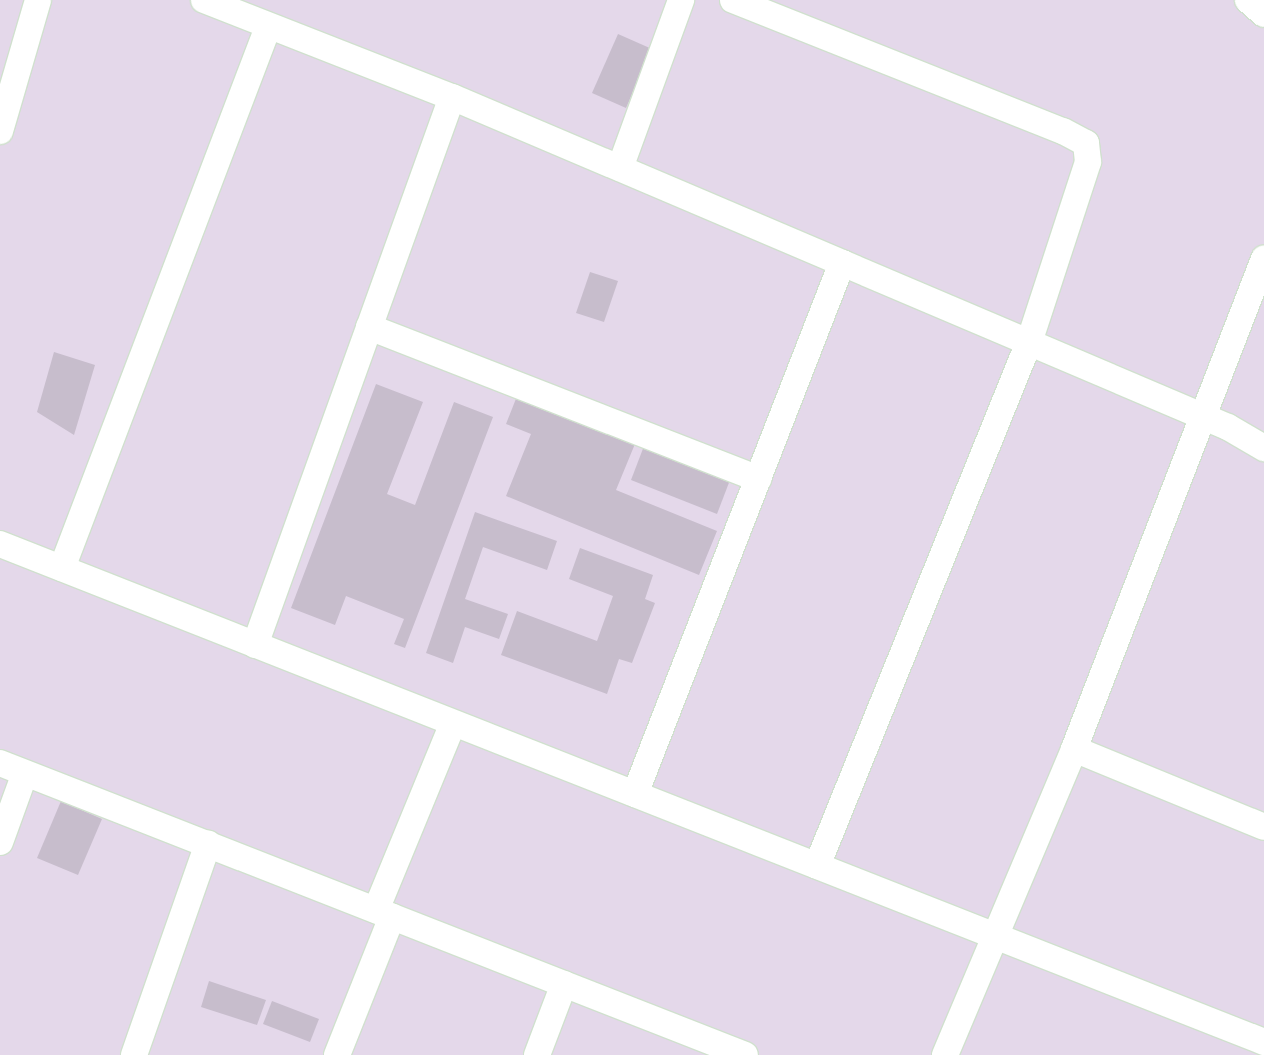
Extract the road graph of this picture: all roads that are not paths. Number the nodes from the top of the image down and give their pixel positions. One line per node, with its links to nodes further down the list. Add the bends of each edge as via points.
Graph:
1 (38, 0): 9 (street)
2 (204, 0): 7 (street)
3 (681, 0): 10 (street)
4 (733, 0): 14 (street, via 1086,143 1088,162)
5 (1248, 0): 6 (street)
6 (1264, 14)
7 (268, 27): 8 (street); 19 (street)
8 (452, 97): 10 (street); 13 (street)
9 (0, 131)
10 (620, 168): 12 (street)
11 (1264, 259): 15 (street)
12 (842, 263): 14 (street); 17 (street)
13 (369, 327): 17 (street); 20 (street)
14 (1029, 342): 15 (street); 29 (street)
15 (1204, 417): 16 (street); 22 (street)
16 (1264, 448)
17 (758, 479): 25 (street)
18 (0, 544): 19 (street)
19 (62, 568): 20 (street)
20 (255, 645): 21 (street)
21 (453, 723): 25 (street); 30 (street)
22 (1074, 749): 26 (street); 31 (street)
23 (0, 763): 24 (street)
24 (25, 773): 27 (street); 28 (street)
25 (635, 794): 29 (street)
26 (1262, 822)
27 (0, 842)
28 (208, 844): 30 (street); 35 (street)
29 (816, 866): 31 (street)
30 (384, 914): 32 (street); 36 (street)
31 (994, 935): 33 (street); 38 (street)
32 (564, 984): 34 (street); 37 (street)
33 (1264, 1042)
34 (740, 1054)
35 (134, 1055)
36 (337, 1055)
37 (537, 1055)
38 (945, 1055)

